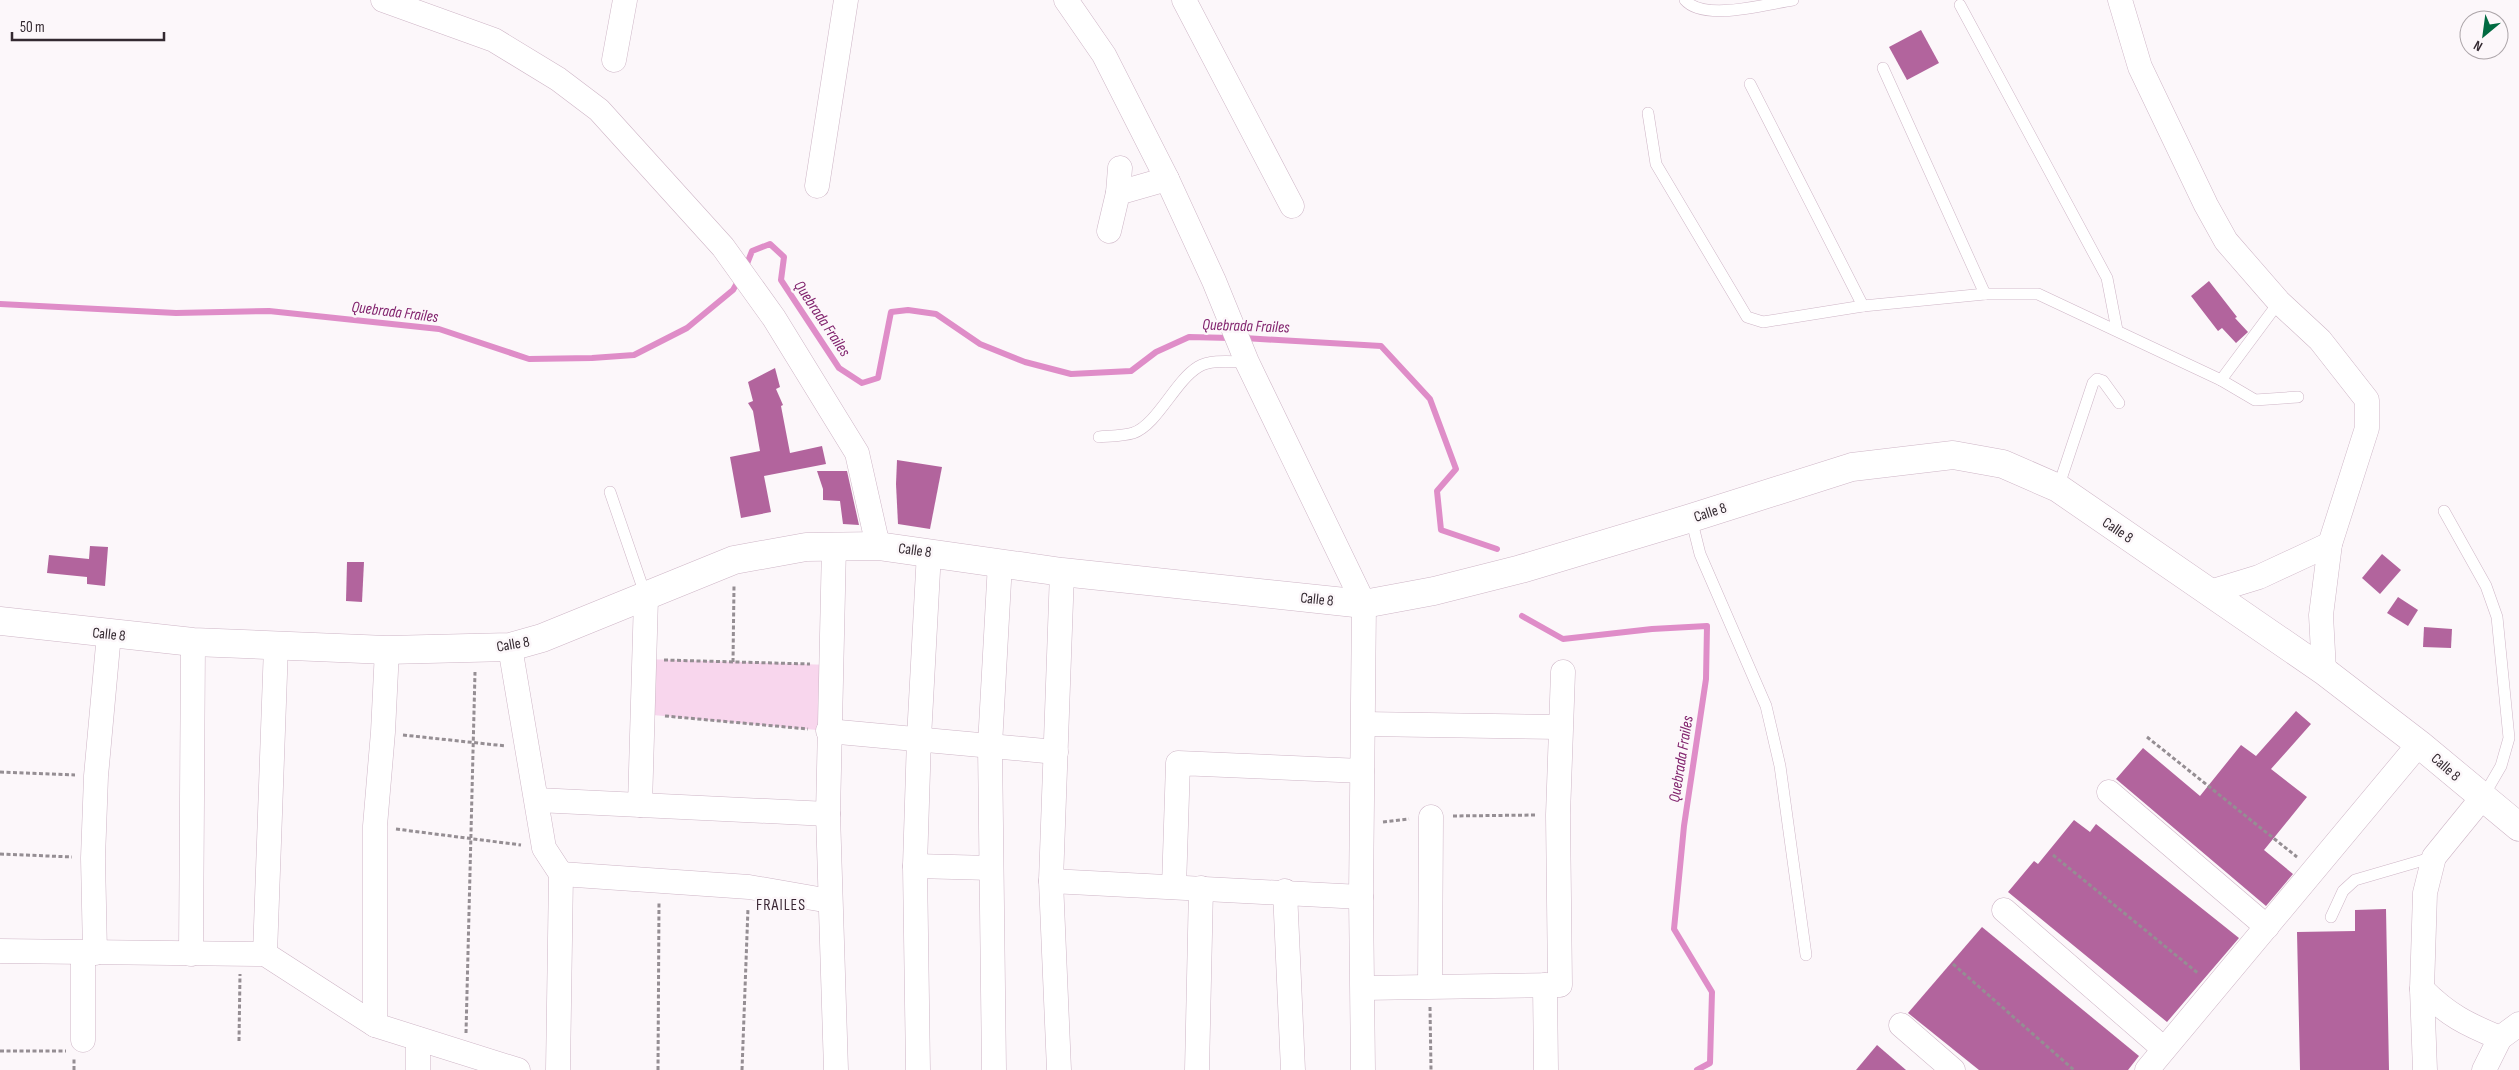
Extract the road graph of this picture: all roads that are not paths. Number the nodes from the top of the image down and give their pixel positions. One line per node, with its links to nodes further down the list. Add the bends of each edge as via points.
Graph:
1 (383, 0): 35 (street, via 494,40 558,79 599,110 723,247 774,318 857,453)
2 (625, 0): 10 (street)
3 (846, 0): 16 (street)
4 (1066, 0): 15 (street, via 1104,55)
5 (1184, 0): 18 (street)
6 (1685, 0): 7 (lane, via 1691,7 1710,12)
7 (1793, 0)
8 (2120, 0): 21 (street, via 2140,67 2206,205 2226,241)
9 (1960, 5): 23 (lane, via 2107,278)
10 (614, 60)
11 (1883, 68): 20 (lane)
12 (1750, 84): 22 (lane)
13 (1648, 113): 22 (lane, via 1656,164 1746,317 1763,322)
14 (1120, 168): 17 (street)
15 (1167, 179): 17 (street); 24 (street)
16 (817, 186)
17 (1118, 193): 19 (street)
18 (1292, 206)
19 (1110, 230)
20 (1985, 294): 22 (lane); 23 (lane, via 2038,294)
21 (2279, 302): 25 (lane); 33 (street, via 2320,340 2367,400 2367,428)
22 (1864, 306)
23 (2117, 330): 25 (lane)
24 (1245, 355): 28 (lane, via 1198,367 1176,387 1154,418 1135,432); 41 (street)
25 (2221, 380): 26 (lane, via 2255,400)
26 (2298, 397)
27 (2119, 403): 29 (lane, via 2103,380 2097,379 2093,383)
28 (1099, 437)
29 (2058, 488): 32 (street, Calle 8, via 2003,464 1953,455 1852,467); 39 (street, Calle 8)
30 (610, 492): 40 (lane)
31 (2444, 511): 59 (lane, via 2486,586 2497,617 2508,738 2501,766)
32 (1691, 518): 41 (street, Calle 8, via 1522,569); 82 (lane, via 1700,554 1766,706 1780,766)
33 (2330, 544): 39 (street, via 2259,577); 48 (street, via 2321,614)
34 (834, 546): 35 (street, Calle 8); 40 (street, Calle 8, via 806,547 734,560); 52 (street)
35 (878, 546): 36 (street, Calle 8)
36 (929, 552): 37 (street, Calle 8); 53 (street)
37 (1000, 563): 38 (street, Calle 8); 55 (street)
38 (1062, 572): 41 (street, Calle 8); 56 (street)
39 (2210, 592): 48 (street, Calle 8)
40 (646, 598): 46 (street, Calle 8); 61 (street)
41 (1364, 604): 50 (street)
42 (0, 621): 43 (street, Calle 8)
43 (109, 634): 44 (street, Calle 8); 79 (street, via 96,776)
44 (193, 642): 45 (street, Calle 8); 80 (street)
45 (276, 646): 47 (street, Calle 8); 81 (street)
46 (510, 647): 47 (street, Calle 8); 60 (street)
47 (387, 650): 88 (street, via 375,826)
48 (2324, 671): 54 (street, Calle 8)
49 (1563, 672): 51 (street)
50 (1364, 724): 51 (street); 57 (street)
51 (1560, 727): 84 (street, via 1560,985)
52 (828, 730): 53 (street); 62 (street)
53 (919, 738): 55 (street); 66 (street)
54 (2420, 744): 59 (street, Calle 8); 77 (street)
55 (990, 745): 56 (street); 67 (street)
56 (1056, 752): 69 (street)
57 (1362, 771): 70 (street, via 1178,763); 73 (street)
58 (2109, 792): 77 (street)
59 (2482, 798): 64 (street, Calle 8); 65 (street)
60 (537, 800): 61 (street); 68 (street, via 544,848)
61 (640, 805): 62 (street)
62 (828, 814): 74 (street)
63 (1431, 817): 83 (street)
64 (2519, 828)
65 (2434, 857): 76 (lane, via 2355,880 2343,891); 86 (street, via 2425,893)
66 (915, 866): 67 (street); 98 (street)
67 (991, 868): 99 (street)
68 (561, 874): 74 (street, via 749,887); 96 (street)
69 (1051, 881): 70 (street); 100 (street)
70 (1174, 887): 71 (street)
71 (1201, 888): 72 (street); 101 (street)
72 (1285, 892): 73 (street); 102 (street)
73 (1360, 897): 85 (street)
74 (830, 901): 97 (street)
75 (2004, 910): 93 (street)
76 (2331, 917)
77 (2267, 927): 93 (street)
78 (0, 951): 79 (street)
79 (89, 953): 80 (street); 92 (street)
80 (191, 954): 81 (street)
81 (265, 954): 88 (street)
82 (1806, 955)
83 (1430, 986): 84 (street); 85 (street)
84 (1545, 986): 104 (street)
85 (1363, 988): 103 (street)
86 (2422, 989): 90 (street, via 2443,1010); 107 (street)
87 (2519, 1024): 90 (street)
88 (375, 1025): 91 (street)
89 (1901, 1025): 105 (street)
90 (2500, 1038): 108 (street)
91 (418, 1039): 94 (street); 95 (street)
92 (79, 1046)
93 (2164, 1049): 106 (street)
94 (418, 1070)
95 (518, 1070)
96 (558, 1070)
97 (836, 1070)
98 (918, 1070)
99 (994, 1070)
100 (1059, 1070)
101 (1197, 1070)
102 (1293, 1070)
103 (1363, 1070)
104 (1546, 1070)
105 (1953, 1070)
106 (2147, 1070)
107 (2425, 1070)
108 (2484, 1070)

